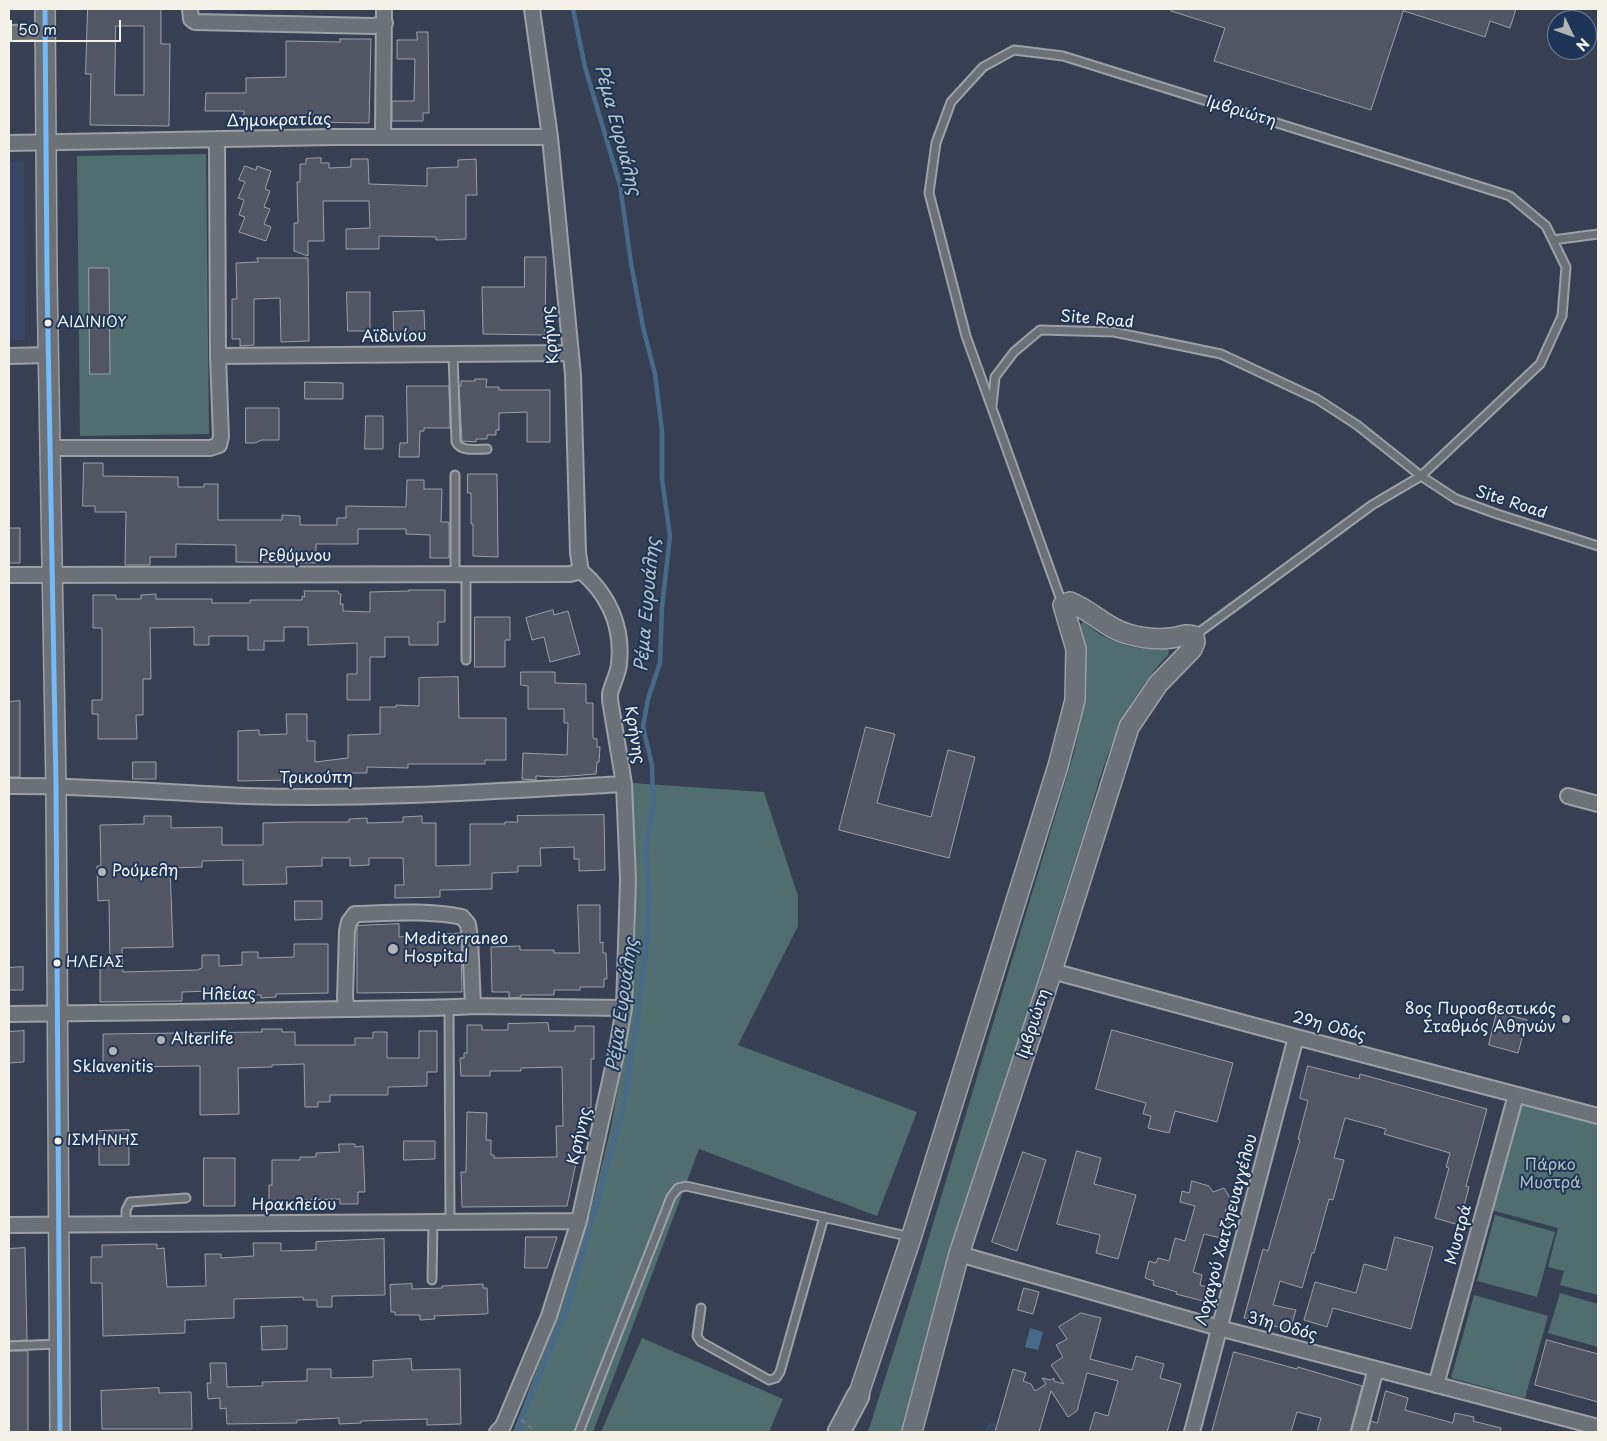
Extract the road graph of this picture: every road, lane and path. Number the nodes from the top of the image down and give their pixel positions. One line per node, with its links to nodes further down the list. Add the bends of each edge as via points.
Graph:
1 (45, 9): 7 (street)
2 (190, 9): 5 (street, via 191,19 195,22 374,26)
3 (384, 9): 5 (street)
4 (532, 9): 9 (street, Κρήνης)
5 (384, 23): 8 (street)
6 (9, 32): 7 (street)
7 (45, 32): 11 (street)
8 (383, 137): 9 (street, Δημοκρατίας); 10 (street, Δημοκρατίας)
9 (550, 137): 15 (street, Κρήνης)
10 (217, 139): 11 (street, Δημοκρατίας); 19 (street)
11 (47, 142): 12 (street, Δημοκρατίας); 17 (street)
12 (9, 143)
13 (1598, 234): 14 (lane)
14 (1552, 240): 20 (lane, Ιμβριώτη, via 1546,226 1510,196 1063,56 1014,50 982,67 951,102 936,143 929,193 966,336); 24 (lane, Ιμβριώτη, via 1566,267 1562,316 1540,364)
15 (570, 353): 16 (street, Αϊδινίου); 26 (street, Κρήνης)
16 (453, 354): 19 (street, Αϊδινίου); 22 (lane, via 456,442 463,449)
17 (49, 355): 18 (street); 21 (street)
18 (9, 356)
19 (218, 356): 21 (street, via 219,445 210,448)
20 (992, 410): 24 (lane, Site Road, via 995,377 1014,352 1040,330 1114,332 1221,354 1317,399 1357,425); 30 (lane, Site Road)
21 (51, 448): 27 (street)
22 (487, 449)
23 (455, 475): 28 (lane)
24 (1421, 476): 25 (lane, Site Road, via 1456,499); 31 (lane, via 1372,504)
25 (1598, 546)
26 (581, 571): 28 (street, Ρεθύμνου, via 570,574); 33 (street, Κρήνης, via 605,596 616,624 619,665 610,694)
27 (52, 574): 28 (street, Ρεθύμνου); 29 (street, Ρεθύμνου); 35 (street)
28 (461, 574): 32 (lane)
29 (9, 575)
30 (1063, 605): 31 (street, via 1070,602 1078,605 1126,634 1149,638); 56 (street, via 1076,649 1075,700 1058,766)
31 (1194, 636): 38 (street, Ιμβριώτη, via 1192,649 1158,684 1129,727)
32 (466, 660)
33 (624, 784): 35 (street, Τρικούπη, via 388,797 247,796); 41 (street, Κρήνης, via 628,880)
34 (9, 786): 35 (street, Τρικούπη)
35 (56, 786): 44 (street)
36 (1568, 796): 37 (street)
37 (1598, 804)
38 (1052, 971): 45 (street, 29η Οδός); 57 (street, Ιμβριώτη)
39 (473, 1006): 40 (street, Ηλείας); 41 (street, Ηλείας); 42 (street, via 470,938 468,924 462,917 421,913 355,914 347,931)
40 (449, 1008): 42 (street, Ηλείας); 52 (lane)
41 (624, 1008): 50 (street, Κρήνης)
42 (347, 1009): 44 (street, Ηλείας)
43 (9, 1014): 44 (street, Ηλείας)
44 (57, 1014): 55 (street)
45 (1296, 1037): 46 (street, 29η Οδός); 60 (street, Λοχαγού Χατζηευαγγέλου)
46 (1516, 1095): 47 (street, 29η Οδός); 64 (street, Μυστρά)
47 (1598, 1116)
48 (186, 1198): 53 (lane, via 130,1202 126,1210)
49 (824, 1217): 56 (lane); 59 (lane, via 776,1378 769,1380 701,1342 697,1336); 71 (lane, via 686,1186 678,1188 671,1197)
50 (579, 1221): 52 (street, Ηρακλείου); 66 (street, Κρήνης, via 549,1316)
51 (433, 1223): 52 (street, Ηρακλείου); 53 (street, Ηρακλείου); 58 (lane)
52 (450, 1223)
53 (126, 1224): 55 (street, Ηρακλείου)
54 (9, 1225): 55 (street, Ηρακλείου)
55 (58, 1225): 61 (street)
56 (911, 1238): 65 (street)
57 (958, 1254): 60 (street, 31η Οδός); 74 (street, Ιμβριώτη)
58 (432, 1280)
59 (701, 1308)
60 (1219, 1328): 63 (street, 31η Οδός); 75 (street, Λοχαγού Χατζηευαγγέλου)
61 (59, 1344): 62 (lane); 68 (street)
62 (9, 1346)
63 (1376, 1369): 64 (street, 31η Οδός); 76 (street)
64 (1436, 1385): 67 (street, 31η Οδός)
65 (858, 1396): 72 (main road); 73 (main road)
66 (507, 1416): 69 (street, Κρήνης); 70 (path, via 520,1419)
67 (1598, 1427)
68 (60, 1432)
69 (496, 1432)
70 (535, 1432)
71 (579, 1432)
72 (839, 1432)
73 (847, 1432)
74 (912, 1432)
75 (1192, 1432)
76 (1359, 1432)

